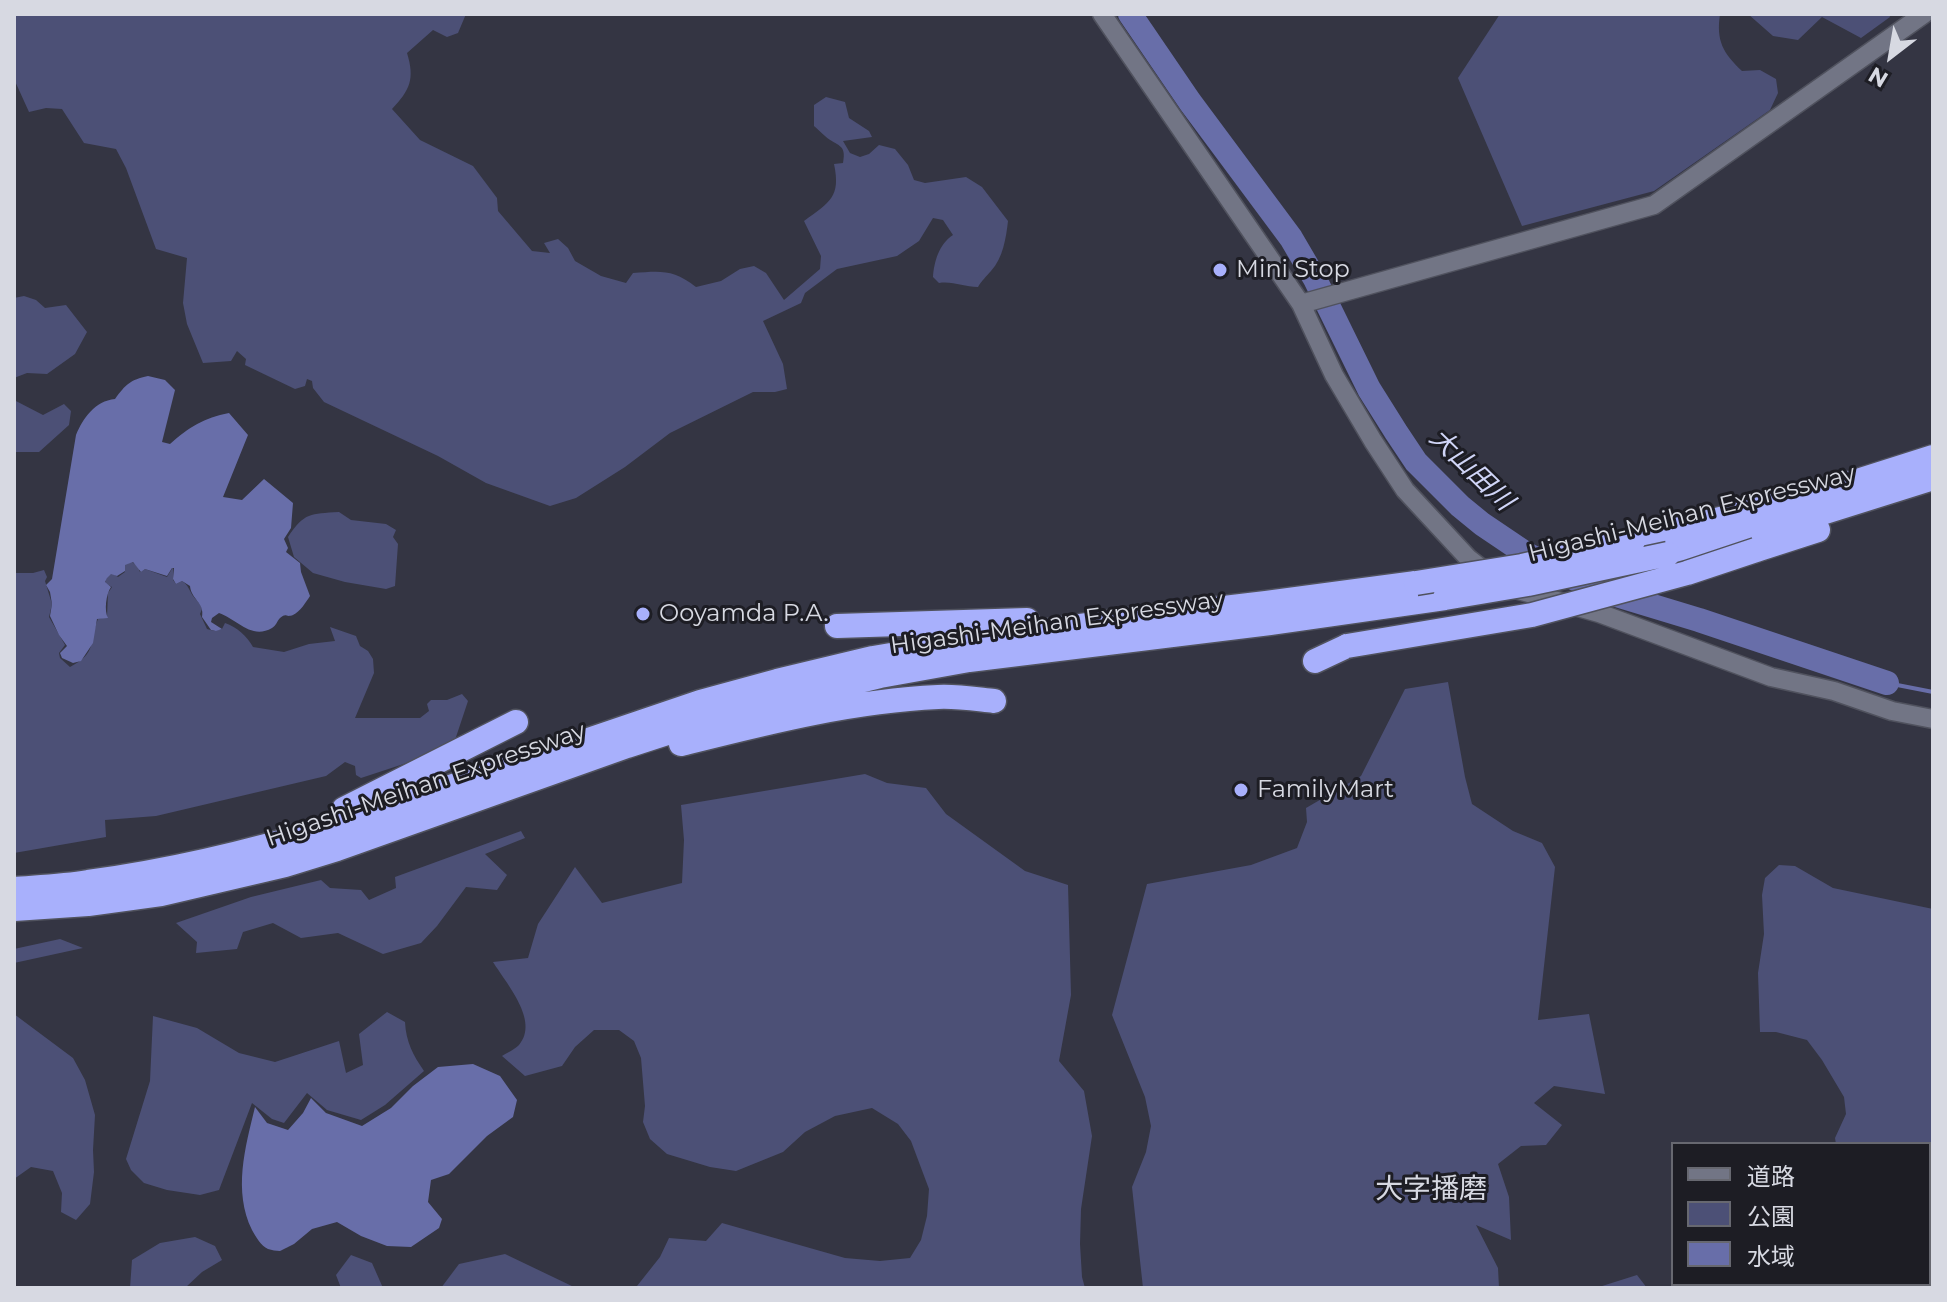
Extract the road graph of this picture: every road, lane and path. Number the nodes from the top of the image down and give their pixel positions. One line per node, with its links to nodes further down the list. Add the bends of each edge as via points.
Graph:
1 (1102, 14): 3 (street)
2 (1924, 14): 3 (street, via 1654,205)
3 (1304, 303): 11 (street, via 1334,375 1405,490 1468,558 1502,585 1599,613 1771,677)
4 (1933, 457): 7 (highway, Higashi-Meihan Expressway, bridge, via 1804,498 1522,566)
5 (1933, 478): 6 (highway, Higashi-Meihan Expressway)
6 (1906, 487): 9 (highway, bridge, via 1825,528 1687,573 1532,615 1347,646); 13 (highway, Higashi-Meihan Expressway, bridge, via 1668,554 1528,584 880,676 707,720)
7 (1123, 620): 8 (highway, via 1090,615); 14 (highway, Higashi-Meihan Expressway, via 889,655 777,681 700,702 329,828)
8 (837, 626)
9 (1315, 661)
10 (994, 701): 13 (highway, via 941,697 873,702)
11 (1933, 719)
12 (516, 722): 14 (highway, via 333,815 237,850)
13 (534, 779): 16 (highway, Higashi-Meihan Expressway, via 337,849 238,877 161,894)
14 (156, 871): 15 (highway, Higashi-Meihan Expressway)
15 (14, 889)
16 (14, 909)

